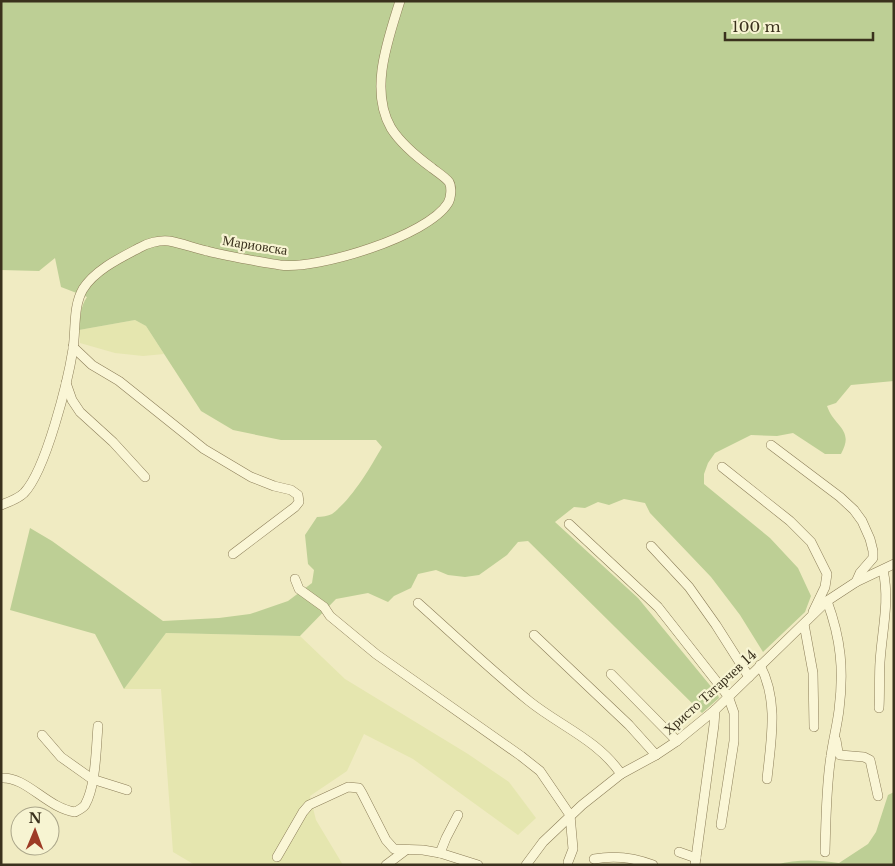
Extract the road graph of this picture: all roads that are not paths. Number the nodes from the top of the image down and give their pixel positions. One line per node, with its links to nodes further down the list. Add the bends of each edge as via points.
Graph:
1 (400, 1): 2 (street, Мариовска, via 385,52 382,105 386,119 399,139 448,182 451,194 442,210 388,243 306,265 281,265 168,241 145,245 123,256 91,279 83,289 78,300)
2 (73, 347): 3 (street, Мариовска); 10 (street, via 212,454 251,477 298,495 299,502 295,506)
3 (66, 383): 6 (street, via 80,412); 7 (street, Мариовска, via 43,458 25,492)
4 (772, 445): 14 (street, via 840,497 862,521 870,539 873,558)
5 (722, 467): 17 (street, via 790,521 811,542 827,574 826,587)
6 (145, 477)
7 (1, 505)
8 (569, 524): 23 (street, via 658,607)
9 (651, 546): 22 (street, via 689,587)
10 (233, 554)
11 (894, 564): 12 (street, Христо Татарчев 14)
12 (883, 570): 14 (street, Христо Татарчев 14); 24 (street, via 887,606 880,662)
13 (295, 579): 38 (street, via 299,589 376,654 533,764)
14 (856, 582): 15 (street, Христо Татарчев 14)
15 (827, 601): 17 (street, Христо Татарчев 14); 28 (street, via 836,626 842,666)
16 (418, 603): 32 (street, via 529,701 601,750)
17 (812, 615): 18 (street, Христо Татарчев 14)
18 (804, 624): 20 (street, Христо Татарчев 14); 27 (street, via 813,673)
19 (534, 635): 31 (street)
20 (760, 665): 22 (street, Христо Татарчев 14); 34 (street, via 773,706)
21 (611, 674): 30 (street)
22 (749, 677): 23 (street, Христо Татарчев 14)
23 (728, 696): 25 (street, Христо Татарчев 14); 40 (street, via 734,712 734,741)
24 (879, 708)
25 (715, 710): 30 (street, Христо Татарчев 14); 47 (street)
26 (98, 726): 35 (street)
27 (814, 727)
28 (836, 727): 37 (street, via 836,748 840,755 870,760); 43 (street, via 829,769)
29 (42, 735): 35 (street, via 62,756)
30 (678, 741): 31 (street, Христо Татарчев 14)
31 (656, 755): 32 (street, Христо Татарчев 14)
32 (620, 774): 38 (street, Христо Татарчев 14)
33 (1, 778): 35 (street, via 20,782 40,797 76,812 84,807)
34 (767, 778)
35 (92, 779): 36 (street)
36 (126, 790)
37 (878, 796)
38 (570, 815): 48 (street, via 573,849); 51 (street, Христо Татарчев 14)
39 (458, 816): 44 (street)
40 (721, 825)
41 (409, 849): 44 (street); 45 (street, via 394,849 388,844 359,788 352,786 309,805); 49 (street)
42 (679, 852): 47 (street)
43 (824, 852)
44 (440, 853): 50 (street)
45 (277, 857)
46 (594, 859): 52 (street, via 627,857)
47 (695, 861)
48 (568, 862)
49 (386, 865)
50 (478, 865)
51 (526, 865)
52 (653, 865)

